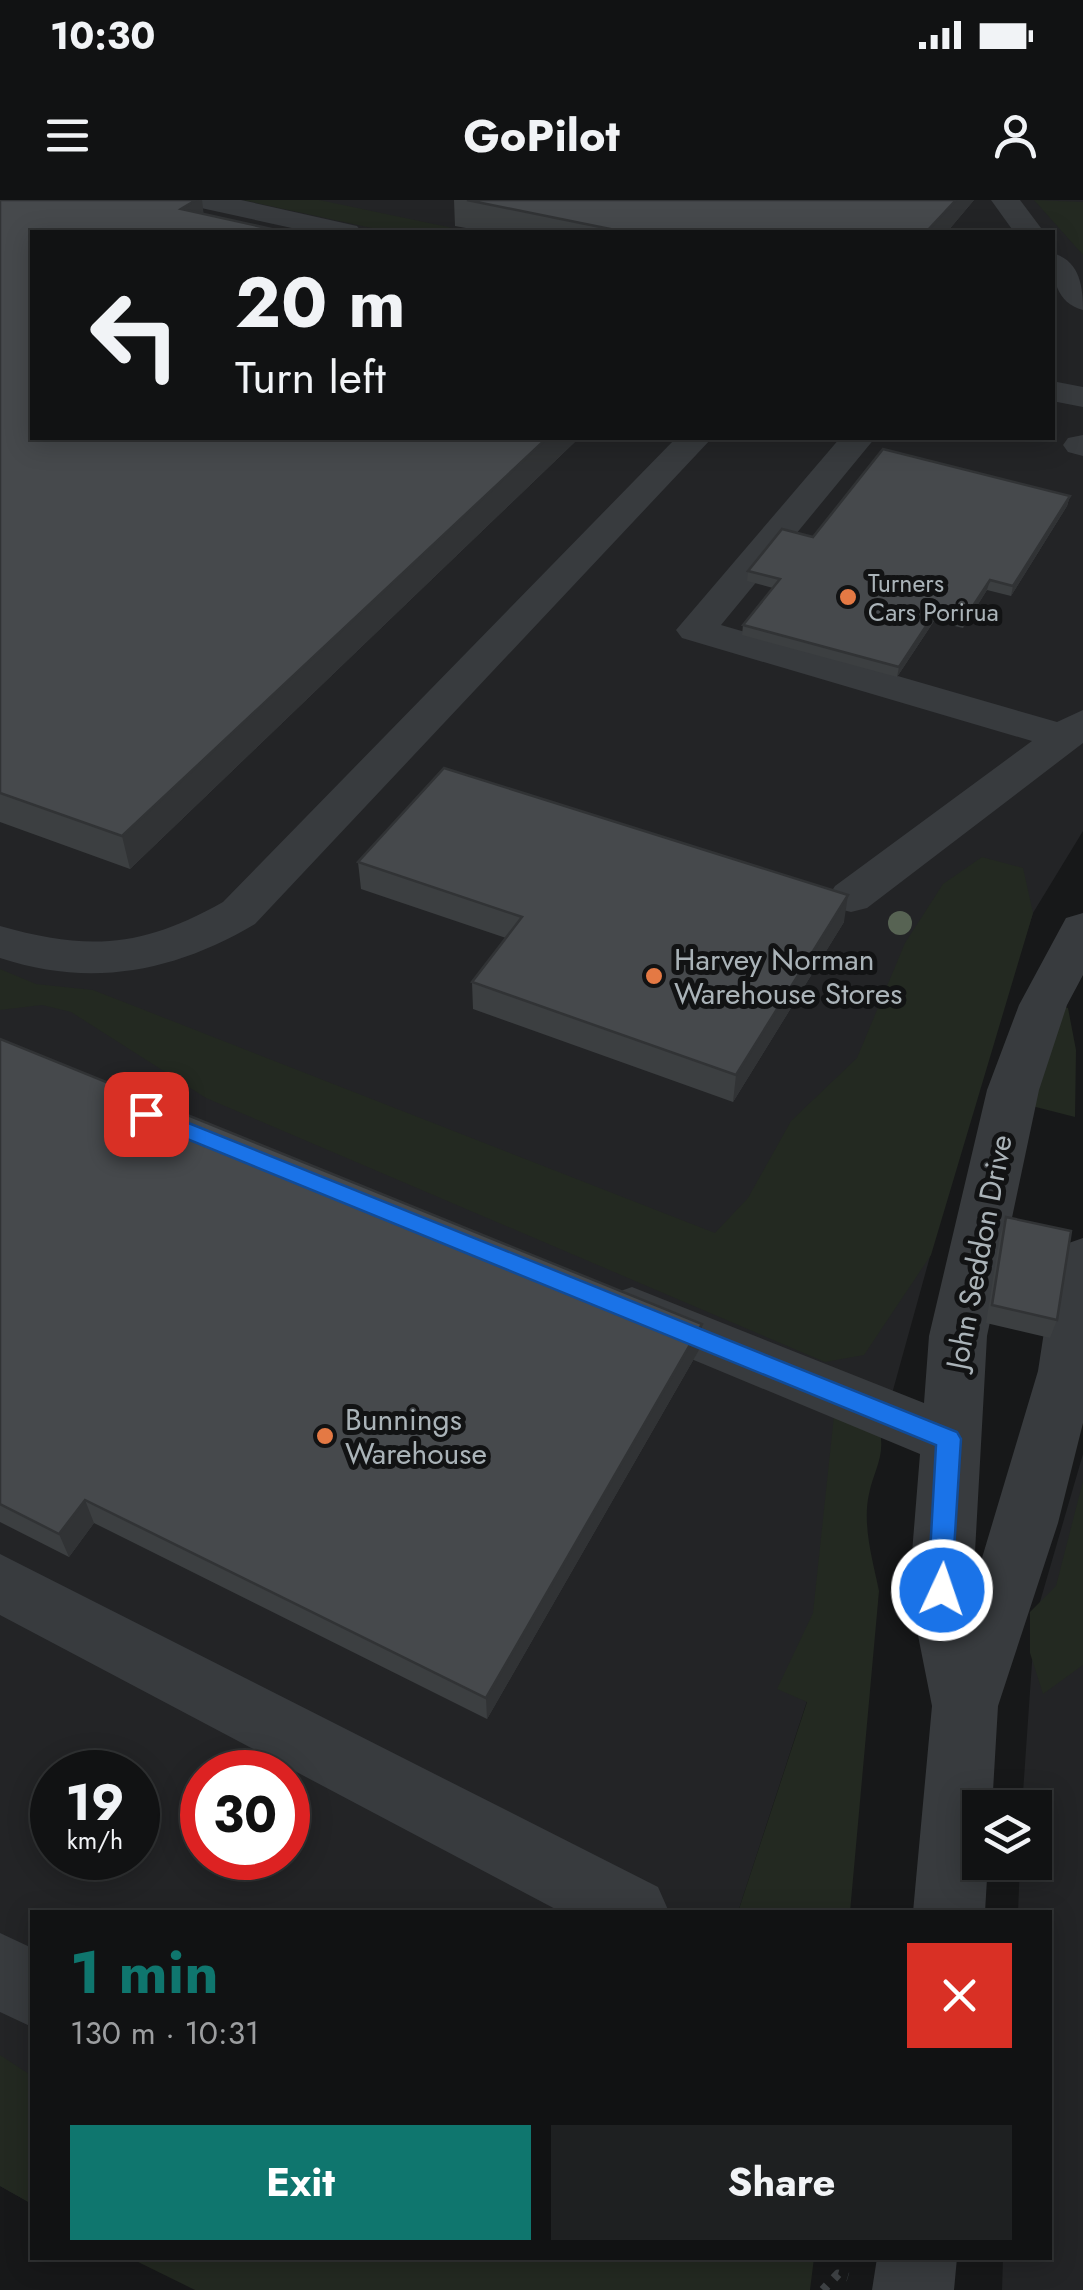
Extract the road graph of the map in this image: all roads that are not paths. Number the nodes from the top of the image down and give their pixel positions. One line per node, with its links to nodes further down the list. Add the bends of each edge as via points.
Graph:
1 (202, 200): 3 (street)
2 (1006, 200): 4 (street)
3 (338, 230)
4 (1028, 230)
5 (1055, 266): 6 (street)
6 (1083, 301)
7 (1055, 315): 8 (street)
8 (1080, 333)
9 (693, 440): 14 (street, via 239,913 164,952 122,960 76,961)
10 (856, 440): 11 (street, via 696,630)
11 (1073, 730): 12 (street)
12 (852, 897)
13 (1082, 937): 17 (street, John Seddon Drive, via 1043,1004 1012,1090 958,1336)
14 (0, 942)
15 (1083, 1260): 19 (street, John Seddon Drive, via 1067,1371 1027,1523)
16 (582, 1290): 17 (street)
17 (948, 1439): 19 (street, John Seddon Drive, via 942,1590)
18 (0, 1583): 20 (street)
19 (965, 1706): 21 (street, John Seddon Drive)
20 (628, 1910)
21 (950, 1910)
22 (0, 1970): 23 (street)
23 (30, 1989)
24 (914, 2260): 25 (street)
25 (875, 2282)

